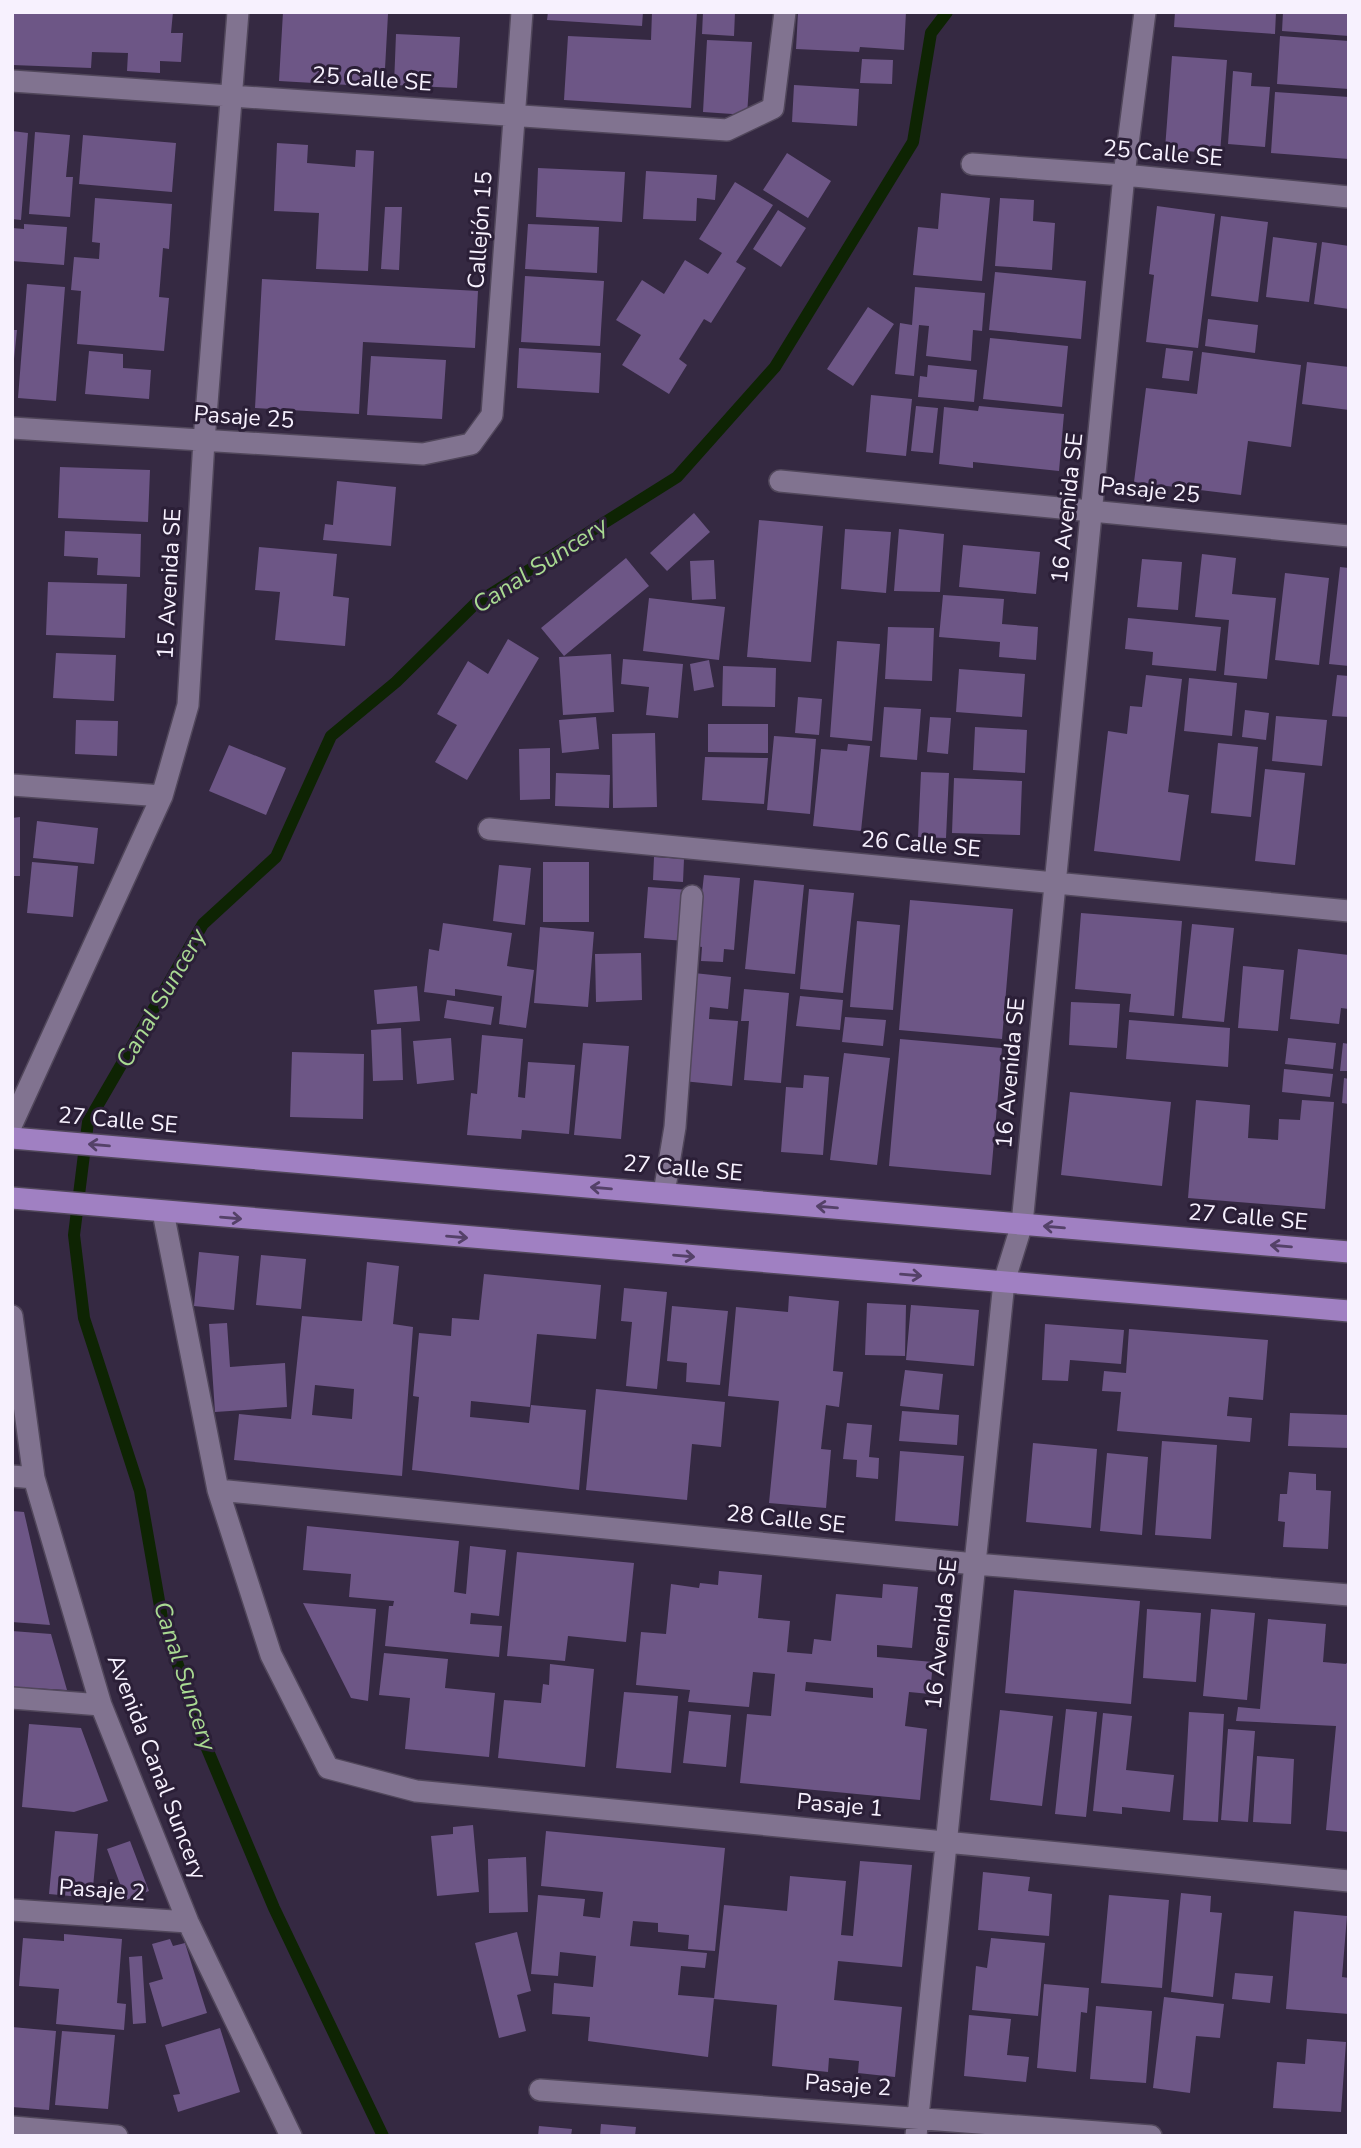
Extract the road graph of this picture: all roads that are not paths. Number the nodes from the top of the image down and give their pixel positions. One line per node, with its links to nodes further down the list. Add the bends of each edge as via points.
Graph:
1 (237, 12): 6 (street, 15 Avenida SE)
2 (522, 12): 7 (street, Callejón 15)
3 (785, 12): 7 (street, 25 Calle SE, via 773,108 727,130)
4 (1145, 12): 9 (street, 16 Avenida SE)
5 (12, 81): 6 (street, 25 Calle SE)
6 (231, 96): 7 (street, 25 Calle SE); 12 (street, 15 Avenida SE)
7 (515, 116): 13 (street, Callejón 15, via 492,415)
8 (972, 164): 9 (street, 25 Calle SE)
9 (1124, 174): 10 (street, 25 Calle SE); 15 (street, 16 Avenida SE)
10 (1349, 197)
11 (12, 428): 12 (street, Pasaje 25)
12 (204, 440): 13 (street, Pasaje 25, via 423,454); 18 (street, 15 Avenida SE, via 188,705)
13 (471, 444)
14 (780, 481): 15 (street, Pasaje 25)
15 (1093, 511): 16 (street, Pasaje 25); 20 (street, 16 Avenida SE)
16 (1349, 536)
17 (12, 785): 18 (street)
18 (162, 796): 23 (street, 15 Avenida SE)
19 (489, 829): 20 (street, 26 Calle SE)
20 (1054, 883): 22 (street, 26 Calle SE); 28 (street, 16 Avenida SE)
21 (692, 896): 25 (street, via 675,1127)
22 (1349, 911)
23 (12, 1124)
24 (23, 1139): 25 (main road, 27 Calle SE, one-way to 24)
25 (664, 1193): 28 (main road, 27 Calle SE, one-way to 25)
26 (17, 1198): 27 (main road)
27 (163, 1212): 30 (main road, one-way to 30); 35 (street)
28 (1022, 1224): 29 (main road, 27 Calle SE, one-way to 28); 30 (street, 16 Avenida SE)
29 (1349, 1252)
30 (1004, 1282): 31 (main road); 36 (street, 16 Avenida SE)
31 (1349, 1311)
32 (12, 1316): 34 (street, Avenida Canal Suncery)
33 (12, 1476): 34 (street)
34 (34, 1478): 39 (street, Avenida Canal Suncery)
35 (218, 1490): 36 (street, 28 Calle SE); 40 (street, Pasaje 1, via 271,1655 328,1769 416,1791)
36 (975, 1564): 37 (street, 28 Calle SE); 40 (street, 16 Avenida SE)
37 (1349, 1595)
38 (12, 1698): 39 (street)
39 (101, 1705): 43 (street, Avenida Canal Suncery)
40 (946, 1842): 41 (street, Pasaje 1); 45 (street, 16 Avenida SE)
41 (1349, 1881)
42 (12, 1910): 43 (street, Pasaje 2)
43 (188, 1922): 48 (street, Avenida Canal Suncery)
44 (540, 2090): 45 (street, Pasaje 2)
45 (917, 2126): 49 (street, Pasaje 2)
46 (12, 2127): 47 (street)
47 (117, 2136)
48 (291, 2136)
49 (1151, 2136)

